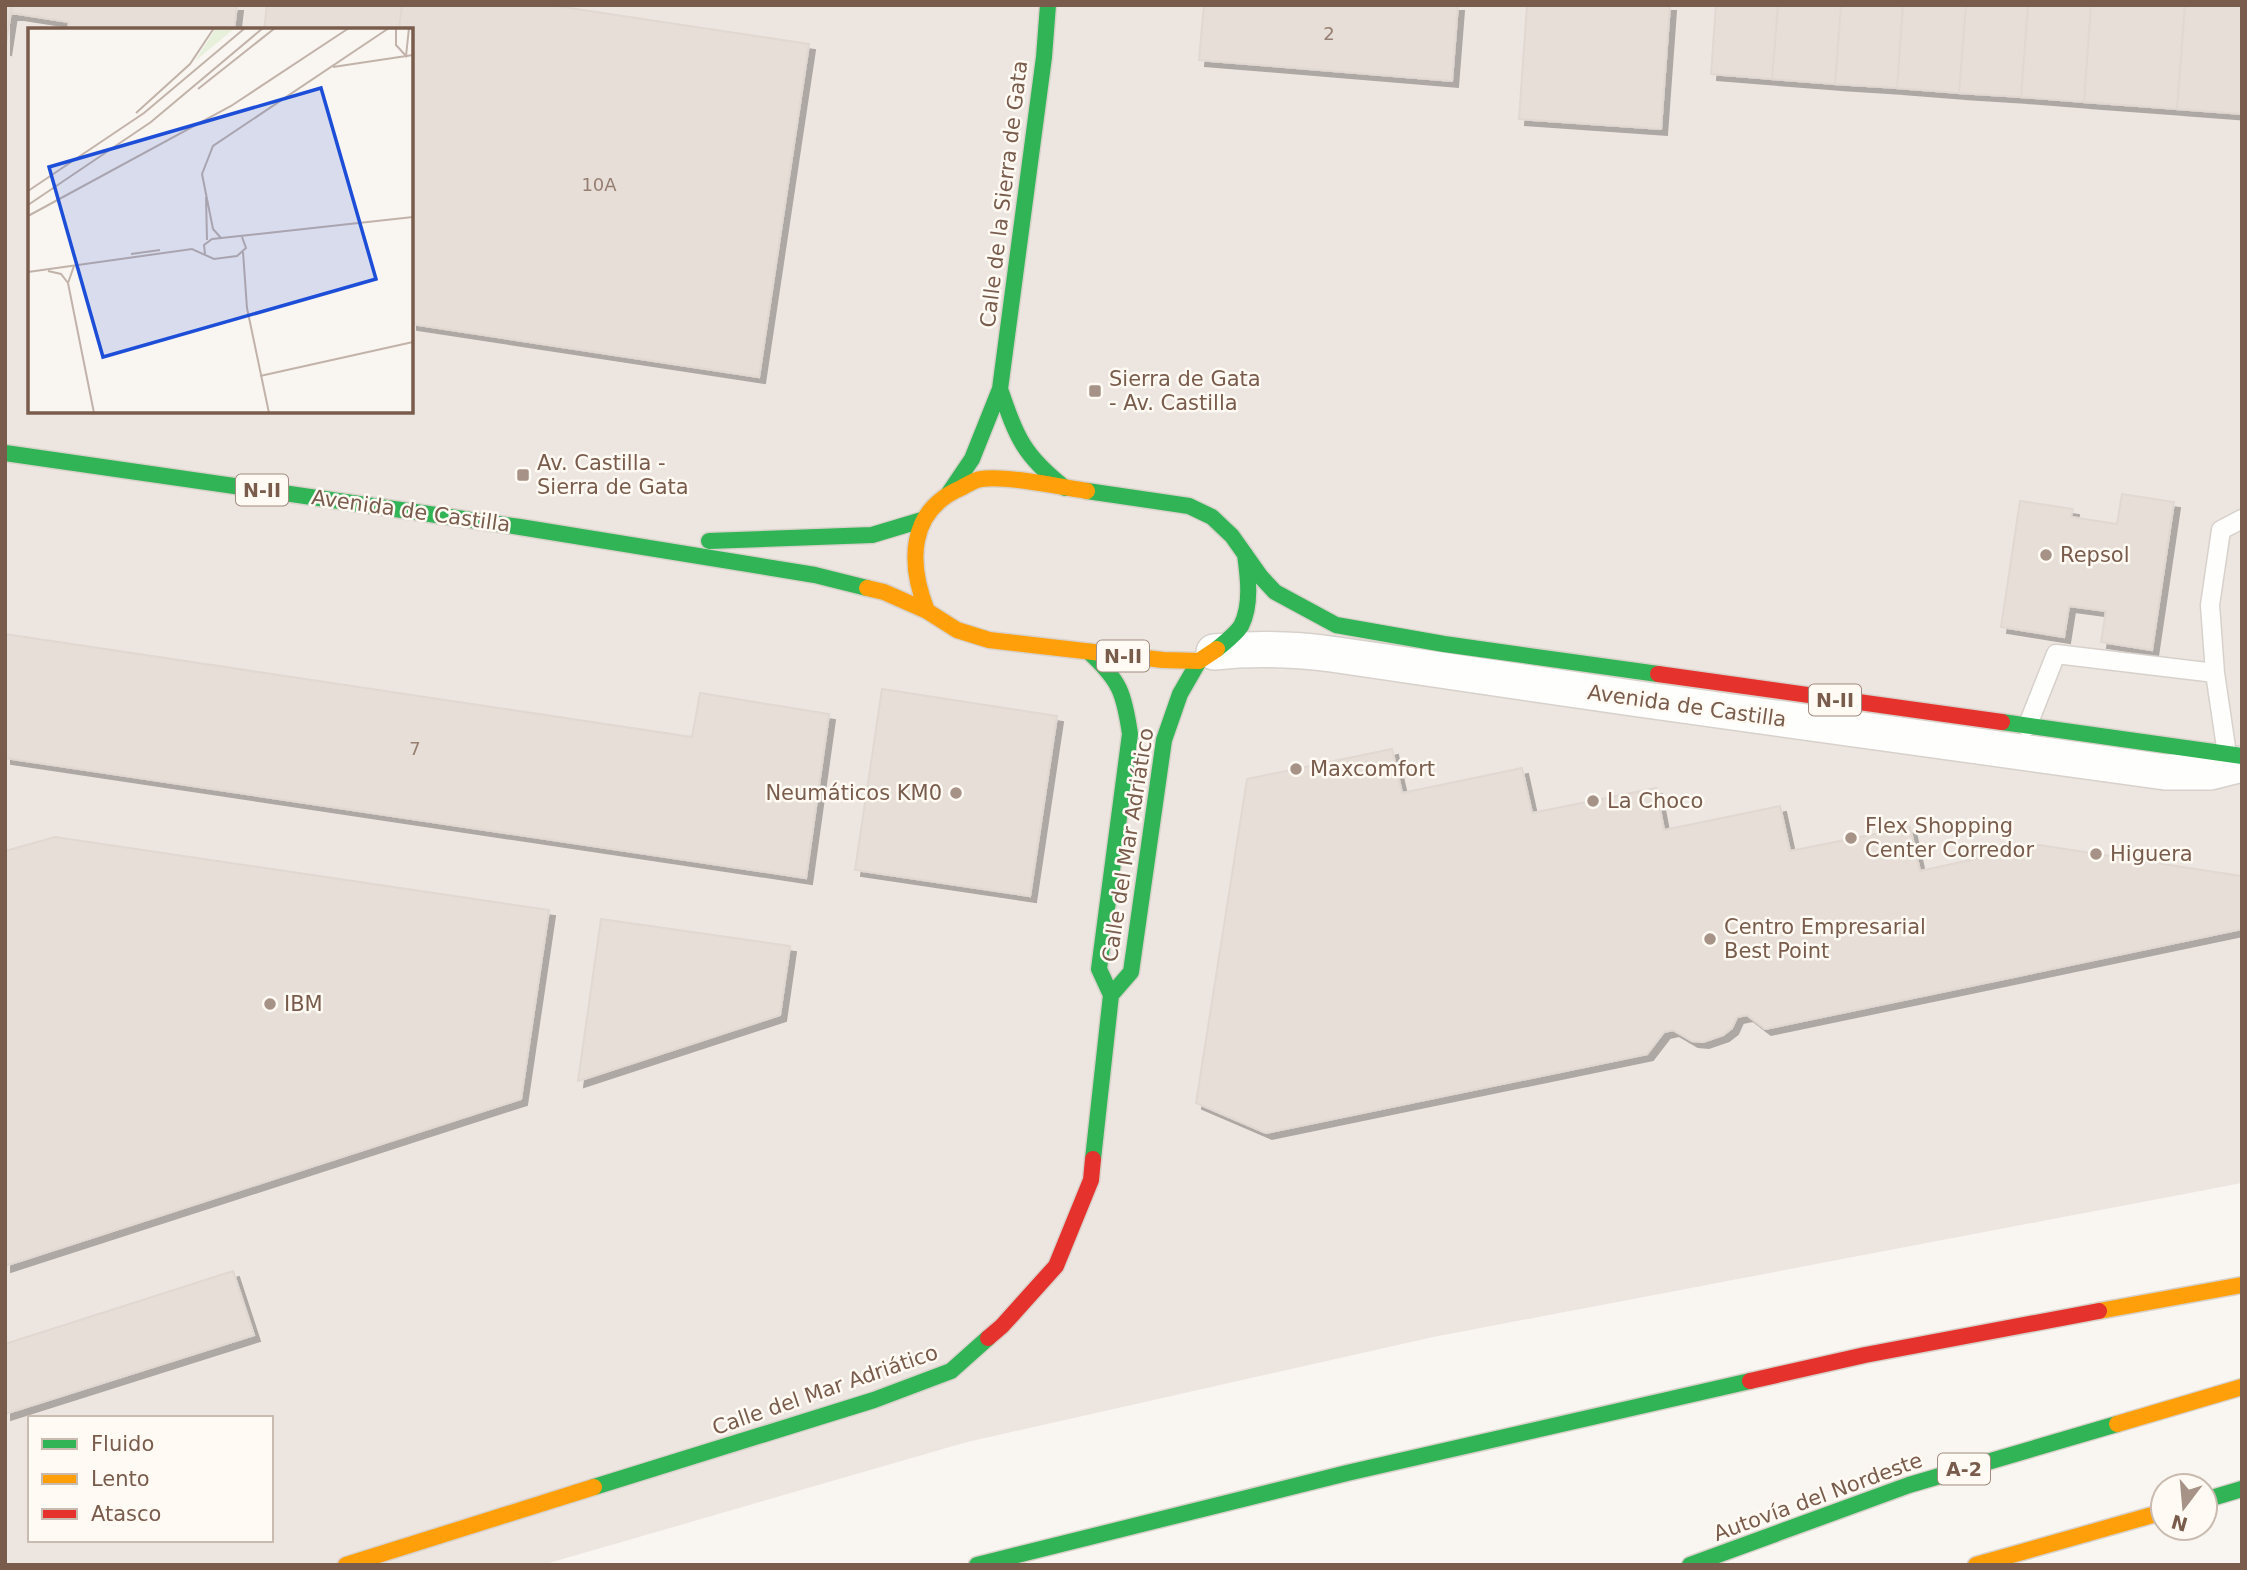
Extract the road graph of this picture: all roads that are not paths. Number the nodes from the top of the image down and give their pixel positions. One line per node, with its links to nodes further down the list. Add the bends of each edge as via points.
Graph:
1 (1048, 5): 2 (main road, Calle de la Sierra de Gata)
2 (1000, 389): 4 (main road, Calle de la Sierra de Gata, via 1023,447 1036,465); 5 (main road, Calle de la Sierra de Gata, via 972,459)
3 (5, 453): 8 (main road, Avenida de Castilla / N-II)
4 (1065, 488): 5 (main road, N-II, via 980,479); 9 (main road, N-II, via 1189,506 1212,517)
5 (949, 493): 7 (main road, N-II)
6 (2242, 519): 13 (lane, via 2221,530 2210,605)
7 (922, 520): 8 (main road, Avenida de Castilla / N-II, via 872,535); 10 (main road, via 916,550 918,588)
8 (609, 540): 10 (main road, Avenida de Castilla / N-II, via 815,575 884,592)
9 (1245, 554): 12 (main road, Calle del Mar Adriático, via 1248,578 1241,625); 14 (main road, Avenida de Castilla / N-II, via 1275,592 1336,625)
10 (928, 611): 11 (main road, N-II, via 957,630 989,640)
11 (1090, 653): 12 (main road, N-II, via 1163,660); 16 (main road, Calle del Mar Adriático, via 1113,674 1125,695 1130,734 1100,969)
12 (1206, 656): 15 (street, Avenida de Castilla / N-II, via 1240,649 1331,654 2165,772 2210,772); 16 (main road, Calle del Mar Adriático, via 1180,694 1164,740 1131,972)
13 (2215, 673): 14 (lane, via 2056,654); 15 (lane)
14 (2027, 727): 15 (main road, Avenida de Castilla / N-II)
15 (2237, 758)
16 (1111, 995): 22 (main road, Calle del Mar Adriático, via 1091,1180 1056,1266 1002,1326 951,1371 874,1401)
17 (2242, 1285): 23 (main road, via 1865,1355 1347,1473)
18 (2242, 1387): 24 (main road, Autovía del Nordeste / A-2, via 1909,1485)
19 (2242, 1489): 20 (main road)
20 (2219, 1496)
21 (2149, 1515): 25 (main road)
22 (346, 1565)
23 (977, 1565)
24 (1690, 1565)
25 (1976, 1565)

